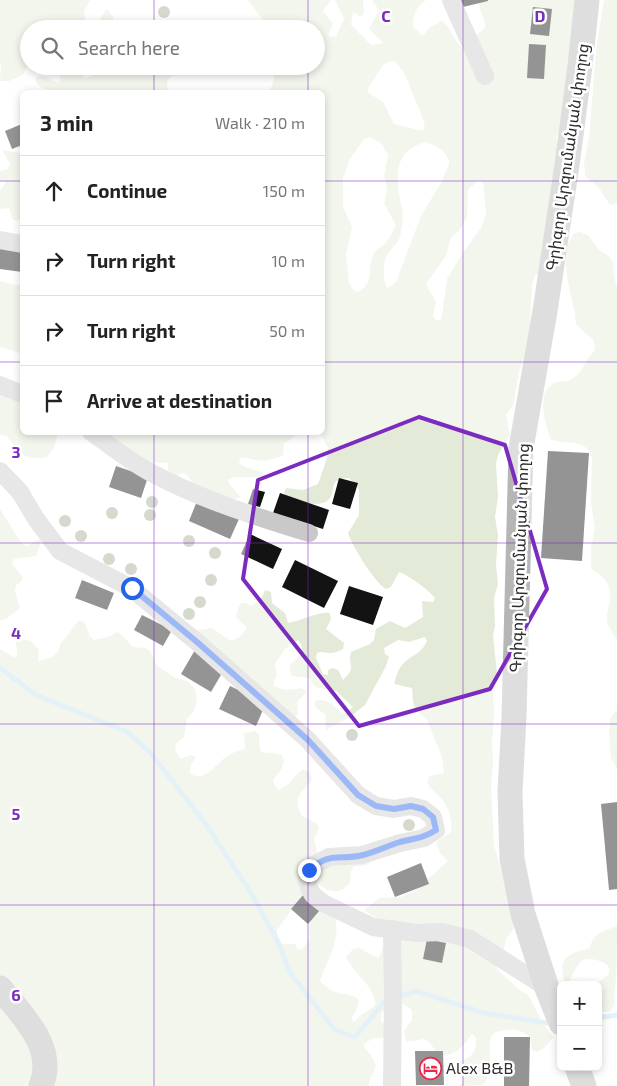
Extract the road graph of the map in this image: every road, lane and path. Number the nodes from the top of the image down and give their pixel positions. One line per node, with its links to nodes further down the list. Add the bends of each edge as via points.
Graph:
1 (451, 0): 3 (street)
2 (587, 0): 13 (street, Գրիգոր Արզումանյան փողոց, via 546,310 521,448 510,792 512,859 523,914)
3 (485, 76)
4 (0, 240): 5 (street)
5 (20, 244)
6 (0, 386): 7 (street)
7 (20, 393)
8 (95, 435): 10 (street, via 146,470 173,483)
9 (0, 471): 11 (street, via 20,492 60,551 132,588 308,740 358,795 376,806 394,809 411,806 423,809 433,817 436,830 424,838 400,842 362,856 329,857 309,870 308,888 323,903 373,927)
10 (309, 533)
11 (392, 929): 13 (street, via 416,933 442,932 470,939); 17 (street)
12 (0, 988): 16 (street, via 43,1047 46,1076)
13 (547, 988): 14 (street, Գրիգոր Արզումանյան փողոց)
14 (557, 1013)
15 (579, 1071): 18 (street)
16 (41, 1086)
17 (392, 1086)
18 (584, 1086)

